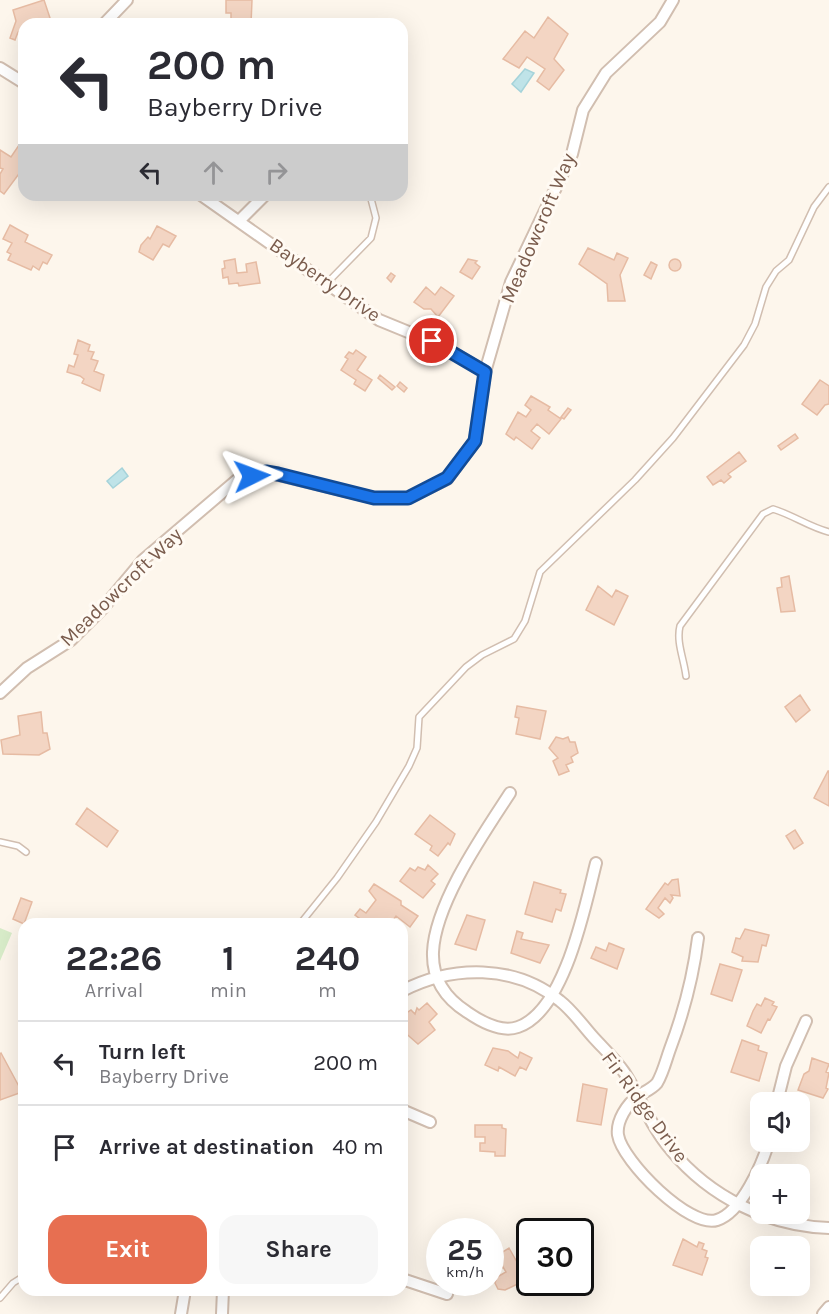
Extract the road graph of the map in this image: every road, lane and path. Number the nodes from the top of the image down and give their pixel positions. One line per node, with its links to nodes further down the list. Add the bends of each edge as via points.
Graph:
1 (127, 0): 3 (street)
2 (673, 0): 12 (street, Meadowcroft Way, via 660,22 606,73 583,110 572,154 511,282)
3 (110, 18)
4 (0, 68): 5 (street)
5 (18, 79)
6 (829, 187): 20 (lane, via 814,207 789,260 766,287 744,345 673,438 540,572 525,621 514,639 466,667 419,717 417,748 409,766 338,878)
7 (210, 201): 10 (street, Bayberry Drive)
8 (259, 201): 10 (street)
9 (372, 201): 11 (lane, via 376,218 371,238)
10 (240, 220): 11 (street, Bayberry Drive)
11 (327, 283): 12 (street, Bayberry Drive, via 379,320 432,341)
12 (485, 372): 15 (street, Meadowcroft Way, via 475,441 447,478 408,498 374,498 266,472 238,479 143,560 71,640 27,668)
13 (829, 532): 14 (lane, via 773,509 763,514 680,626 677,638)
14 (686, 676)
15 (0, 693)
16 (510, 793): 22 (street, via 456,881 436,935)
17 (0, 842): 18 (lane)
18 (26, 852)
19 (596, 863): 24 (street, via 580,929)
20 (305, 918)
21 (698, 938): 27 (street, via 691,989 661,1073 656,1084)
22 (436, 977): 23 (street, Fir Ridge Drive); 24 (street, Fir Ridge Drive, via 469,972 501,975); 24 (street, via 446,996 458,1006 504,1029 517,1028 530,1020)
23 (408, 989)
24 (551, 994): 27 (street, Fir Ridge Drive, via 623,1072)
25 (806, 1021): 26 (street, via 786,1066)
26 (780, 1092)
27 (637, 1097): 31 (street, Fir Ridge Drive, via 678,1158); 31 (street, via 619,1121 618,1134 622,1147 651,1183 703,1220 717,1220)
28 (408, 1113): 29 (street)
29 (430, 1122)
30 (766, 1152): 31 (street)
31 (737, 1205): 32 (street, Fir Ridge Drive, via 806,1227)
32 (829, 1228)
33 (18, 1280): 38 (lane)
34 (408, 1281): 35 (street)
35 (426, 1287)
36 (184, 1296): 40 (street)
37 (223, 1296): 41 (street)
38 (0, 1298)
39 (829, 1307): 42 (street)
40 (181, 1314)
41 (222, 1314)
42 (823, 1314)

